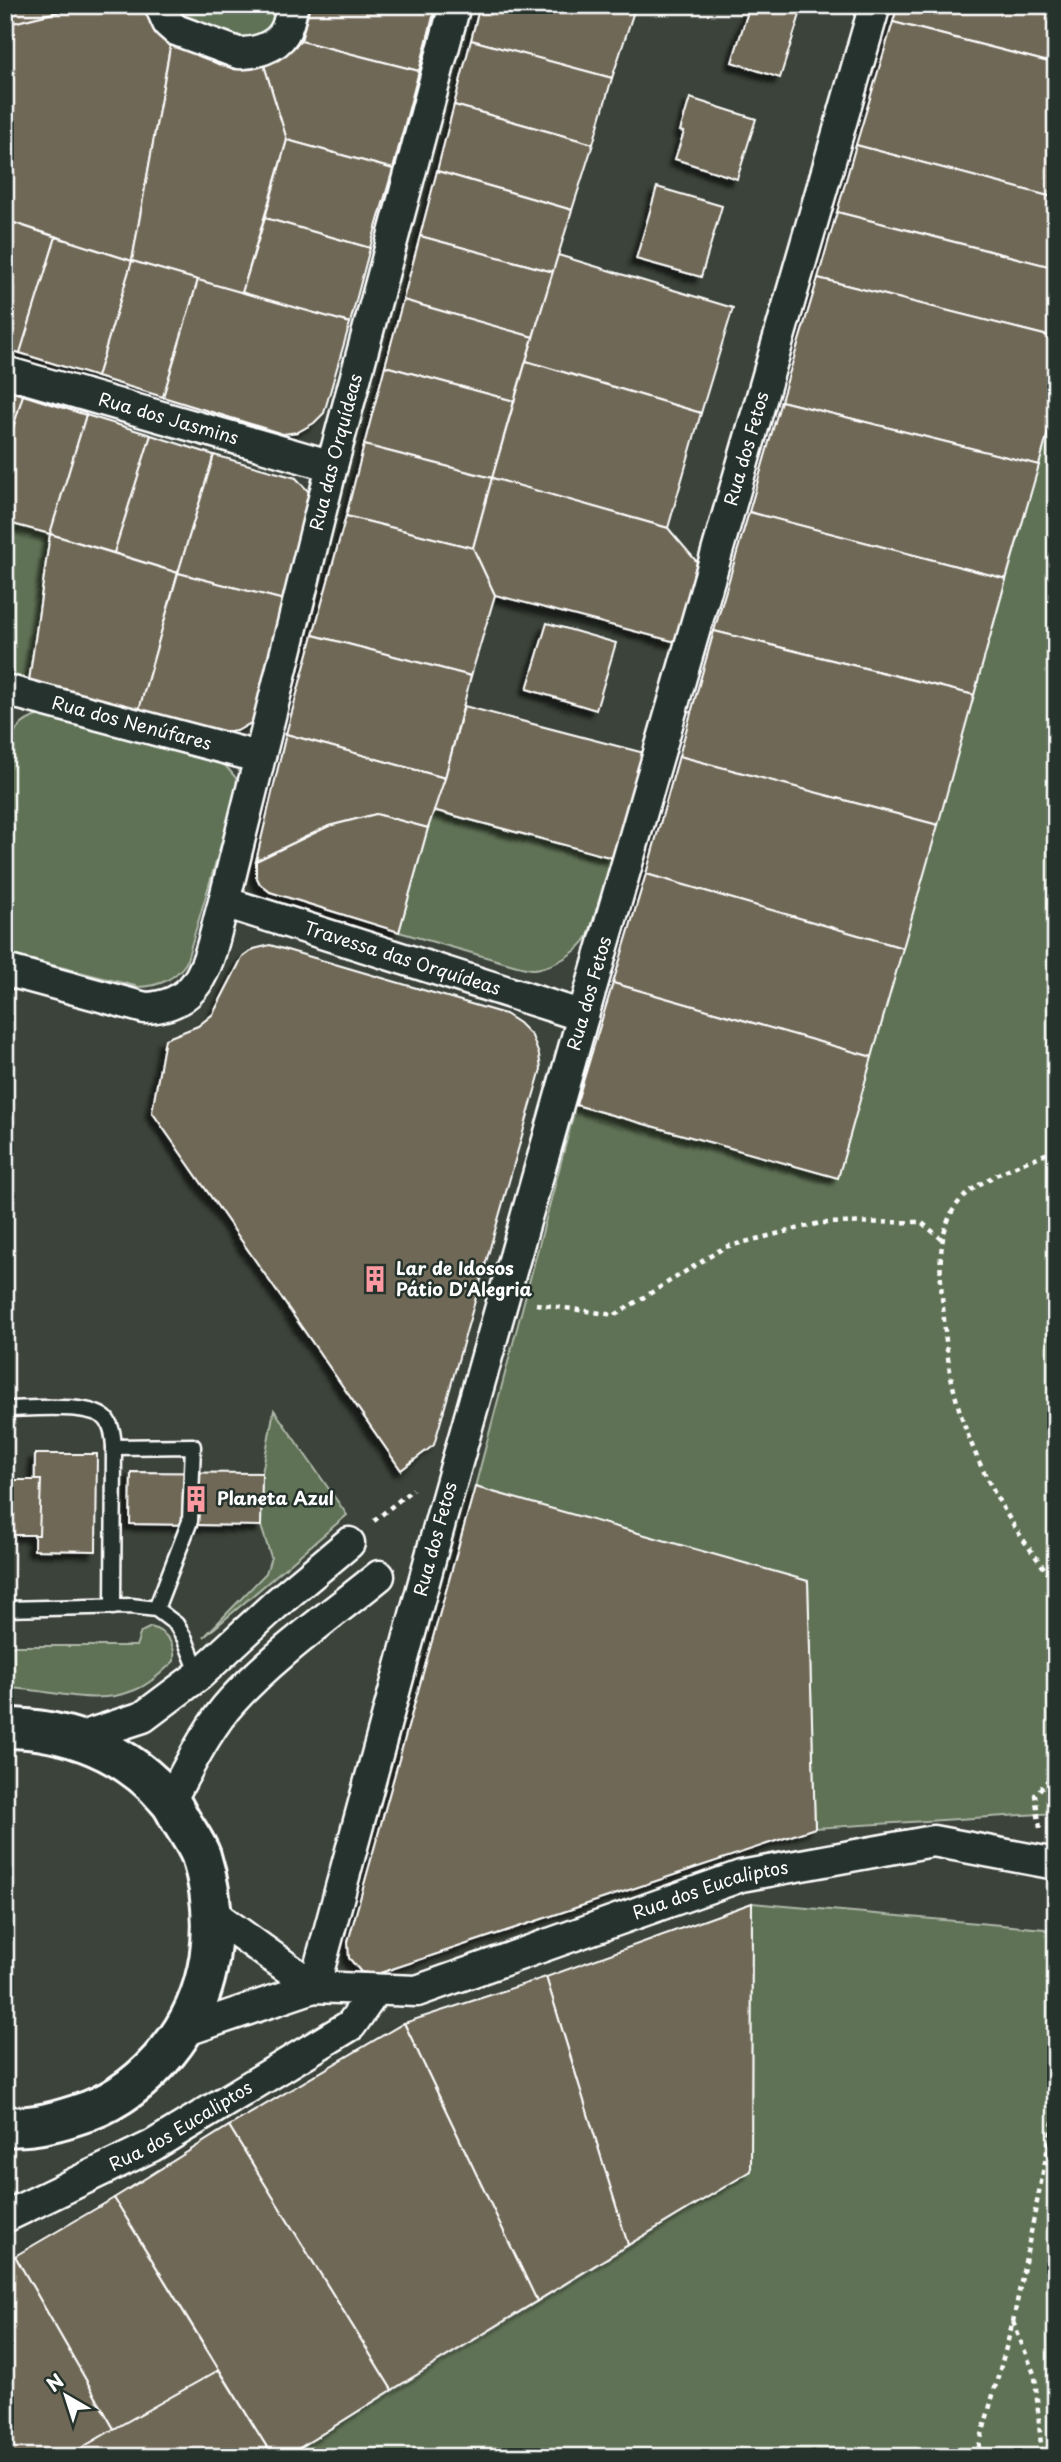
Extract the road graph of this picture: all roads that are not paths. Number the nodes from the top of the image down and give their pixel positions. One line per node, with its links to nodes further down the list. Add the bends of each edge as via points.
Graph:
1 (160, 5): 2 (street, via 176,30 238,53 270,45 285,33)
2 (293, 5)
3 (455, 5): 6 (street, Rua das Orquídeas)
4 (875, 5): 11 (street, Rua dos Fetos)
5 (5, 372): 6 (street, Rua dos Jasmins)
6 (332, 466): 8 (street, Rua das Orquídeas)
7 (6, 693): 8 (street, Rua dos Nenúfares)
8 (258, 757): 9 (street, Rua das Orquídeas)
9 (224, 902): 10 (street, Rua das Orquídeas, via 195,988 163,1007 145,1008); 11 (street, Travessa das Orquídeas)
10 (5, 970)
11 (583, 1016): 25 (street, Rua dos Fetos)
12 (5, 1409): 13 (lane, via 97,1413 113,1431)
13 (114, 1447): 16 (lane); 18 (lane, via 193,1446 190,1521)
14 (349, 1543): 19 (street)
15 (379, 1576): 22 (street, via 230,1703)
16 (113, 1607): 17 (lane); 18 (lane)
17 (5, 1609)
18 (156, 1609): 19 (lane, via 176,1624)
19 (199, 1675): 21 (street, via 143,1717)
20 (6, 1728): 21 (main road)
21 (78, 1738): 22 (main road, via 128,1763)
22 (170, 1801): 24 (main road, via 200,1854)
23 (1050, 1863): 26 (street, Rua dos Eucaliptos, via 933,1841 741,1876 417,1992)
24 (213, 1914): 25 (street); 27 (main road, via 208,1975)
25 (314, 1987): 26 (street, Rua dos Eucaliptos); 27 (street)
26 (375, 1991): 31 (street, Rua dos Eucaliptos, via 351,2025 152,2146)
27 (184, 2031): 28 (main road, via 151,2072 108,2103)
28 (59, 2122): 29 (main road); 30 (main road)
29 (5, 2126)
30 (5, 2149)
31 (5, 2217)

